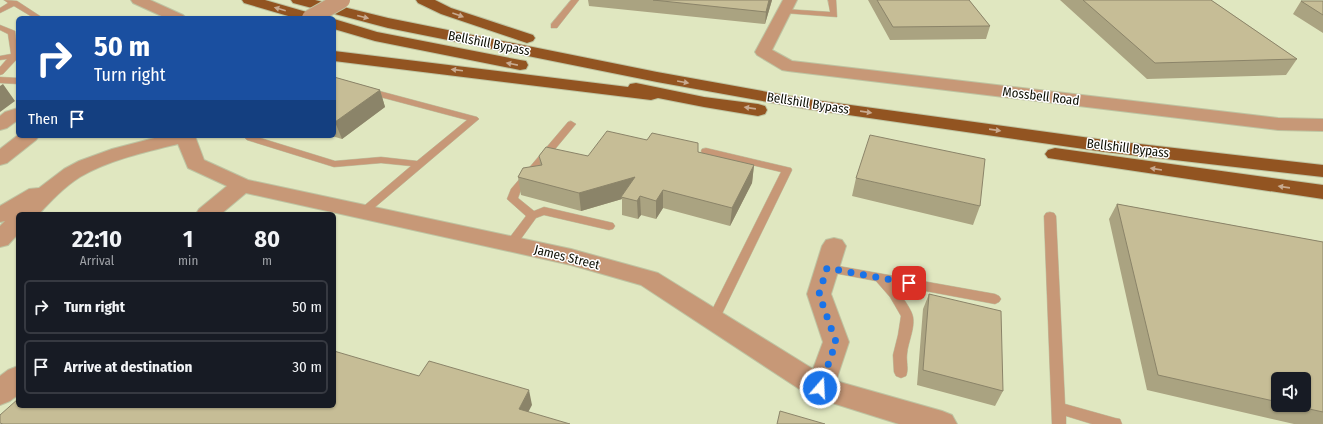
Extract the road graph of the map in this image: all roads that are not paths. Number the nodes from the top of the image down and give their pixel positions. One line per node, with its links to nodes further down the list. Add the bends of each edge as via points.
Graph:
1 (138, 0): 12 (street)
2 (249, 0): 13 (highway, one-way to 2)
3 (298, 0): 22 (highway, Bellshill Bypass, one-way to 22, via 388,23)
4 (342, 0): 14 (street, bridge)
5 (423, 0): 22 (highway, one-way to 22, via 495,28)
6 (576, 0): 16 (lane)
7 (832, 0): 9 (lane, via 834,15)
8 (11, 2): 10 (lane); 11 (lane)
9 (787, 6): 30 (street, Mossbell Road, via 763,52 788,66 1278,124)
10 (0, 11)
11 (36, 16)
12 (174, 16)
13 (304, 16)
14 (314, 16)
15 (336, 25): 26 (highway, Bellshill Bypass, one-way to 15, via 375,36)
16 (554, 26)
17 (0, 27): 18 (lane, via 12,32)
18 (16, 55): 20 (lane); 21 (lane)
19 (336, 56): 26 (highway, one-way to 19)
20 (0, 58)
21 (0, 72)
22 (658, 77): 38 (highway, Bellshill Bypass, one-way to 38, via 807,104 1105,146)
23 (0, 80): 24 (lane)
24 (16, 81)
25 (358, 88): 37 (lane, via 474,119)
26 (704, 102): 41 (highway, Bellshill Bypass, one-way to 26)
27 (16, 115): 28 (street)
28 (0, 124)
29 (571, 124): 46 (lane, via 516,189 512,199)
30 (1323, 125)
31 (26, 138): 36 (street)
32 (177, 138): 39 (street, via 121,153 76,171)
33 (186, 138): 40 (street, James Street, via 195,164)
34 (250, 138): 37 (lane, via 334,164 381,160)
35 (706, 151): 55 (lane, via 787,170)
36 (0, 159)
37 (419, 164): 42 (lane)
38 (1323, 170)
39 (59, 182): 43 (street); 45 (street)
40 (242, 185): 42 (street, James Street); 44 (street)
41 (1323, 192)
42 (363, 211): 51 (street, James Street)
43 (28, 212)
44 (209, 212)
45 (0, 215)
46 (532, 215): 49 (lane, via 550,212); 51 (lane)
47 (1050, 216): 60 (lane)
48 (16, 224): 50 (street)
49 (609, 226)
50 (0, 239)
51 (511, 244): 55 (street, James Street, via 571,257 649,279)
52 (831, 257): 53 (lane); 58 (street, via 819,294 836,342)
53 (880, 278): 54 (lane); 56 (lane, via 894,294 907,316 900,354)
54 (995, 299)
55 (713, 320): 58 (street, James Street)
56 (901, 372)
57 (16, 380): 59 (street)
58 (820, 388): 61 (street, James Street)
59 (0, 394)
60 (1058, 408): 62 (lane); 63 (lane)
61 (942, 424)
62 (1059, 424)
63 (1115, 424)

